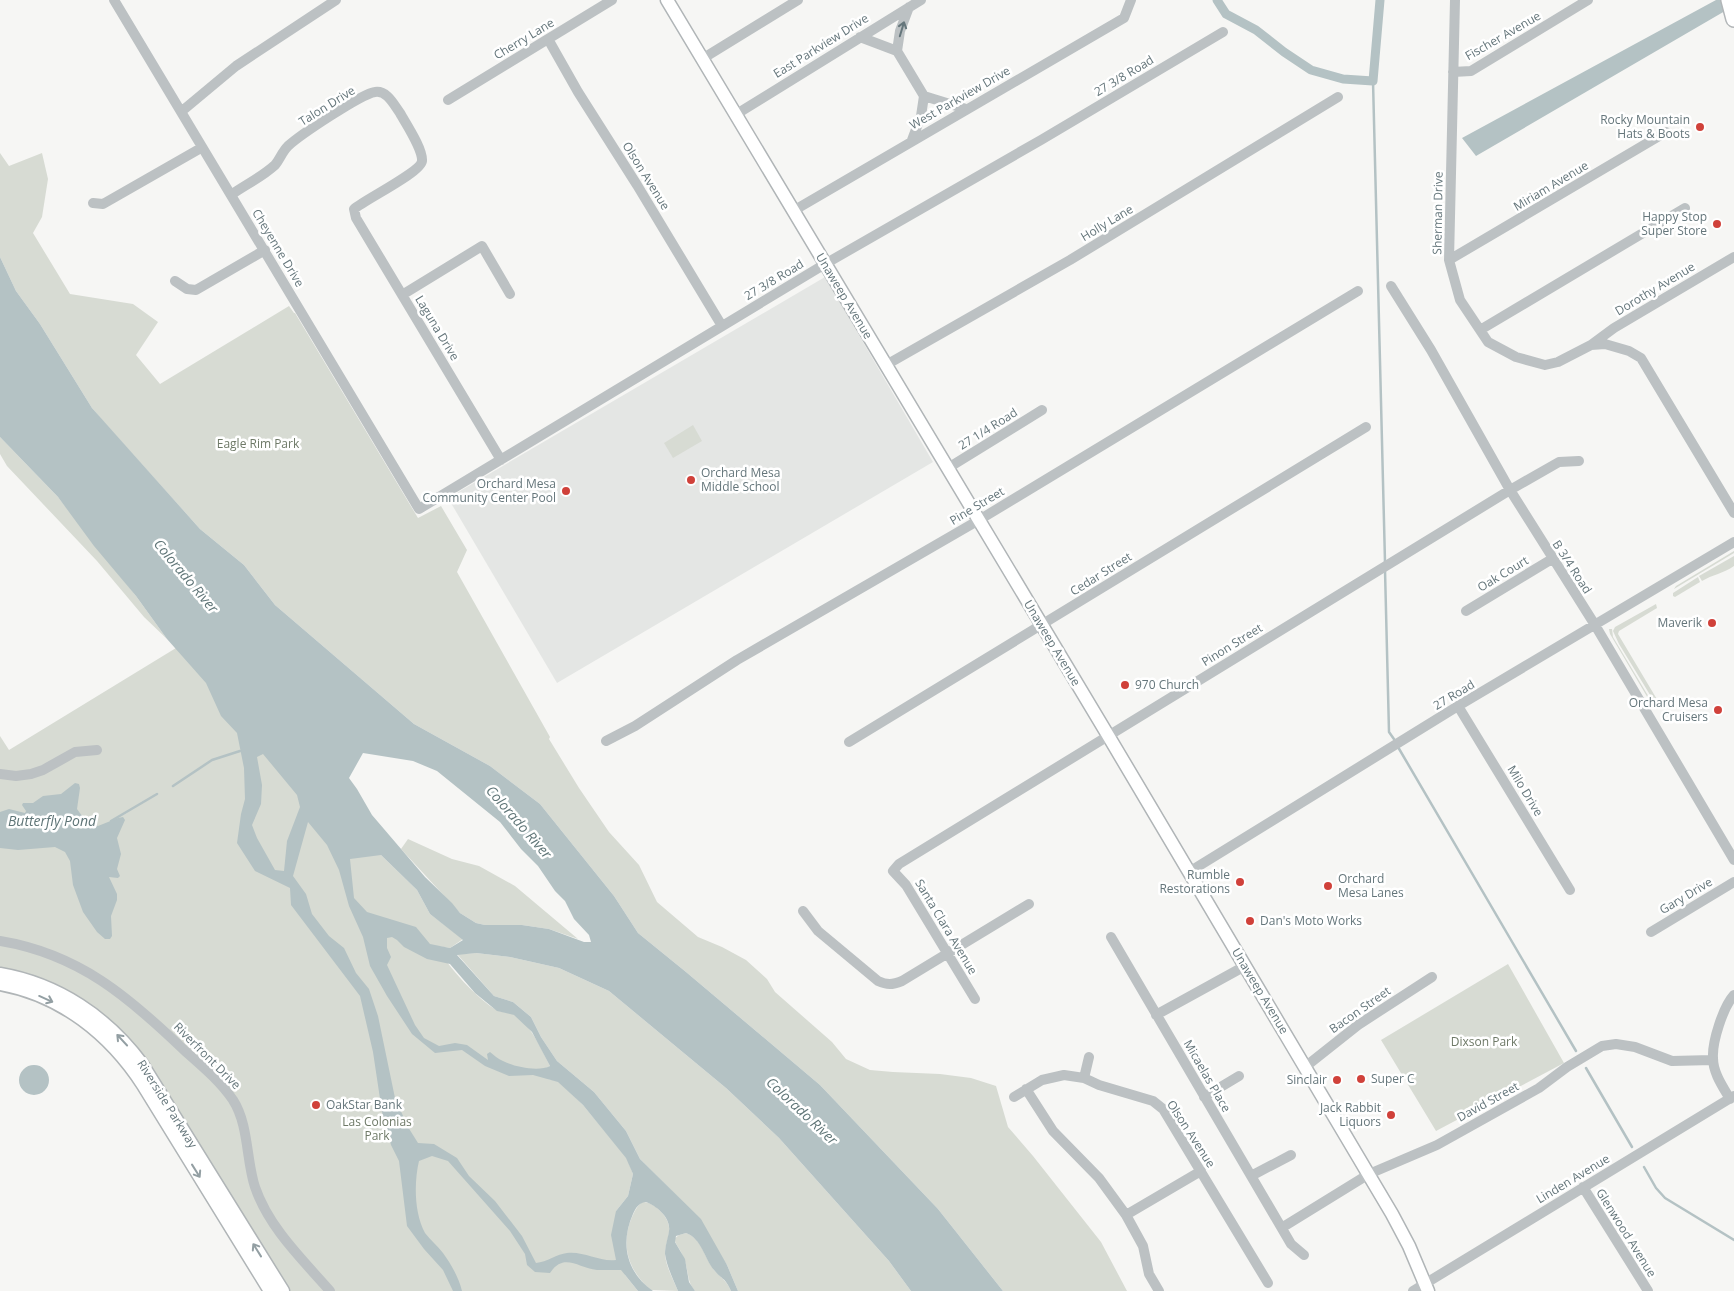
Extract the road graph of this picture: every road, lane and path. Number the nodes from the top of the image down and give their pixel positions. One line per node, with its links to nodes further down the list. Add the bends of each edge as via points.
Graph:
1 (114, 0): 23 (street, Cheyenne Drive)
2 (612, 0): 15 (street, Cherry Lane)
3 (667, 0): 17 (main road, Unaweep Avenue)
4 (798, 0): 17 (street)
5 (920, 0): 11 (street, East Parkview Drive)
6 (1131, 0): 22 (street, West Parkview Drive, via 1124,18)
7 (1455, 0): 18 (street, Sherman Drive)
8 (1588, 0): 18 (street, Fischer Avenue, via 1471,71)
9 (1731, 0): 12 (highway)
10 (332, 1): 23 (street, via 236,66)
11 (909, 7): 14 (street, East Parkview Drive); 16 (street, one-way to 11)
12 (1734, 18)
13 (1223, 32): 36 (street, 27 3/8 Road)
14 (860, 37): 16 (street); 24 (street, East Parkview Drive)
15 (548, 39): 21 (street, Cherry Lane); 42 (street, Olson Avenue)
16 (896, 51): 19 (street)
17 (702, 59): 24 (main road, Unaweep Avenue)
18 (1453, 72): 35 (street, Sherman Drive)
19 (924, 96): 22 (street); 26 (street)
20 (1338, 97): 45 (street, Holly Lane, via 1070,260)
21 (448, 100)
22 (966, 109): 26 (street, West Parkview Drive)
23 (182, 111): 27 (street, Cheyenne Drive)
24 (735, 114): 32 (main road, Unaweep Avenue)
25 (1666, 132): 35 (street, Miriam Avenue)
26 (912, 140): 32 (street, West Parkview Drive)
27 (201, 148): 28 (street, Cheyenne Drive); 29 (street, via 103,204)
28 (231, 195): 31 (street, Talon Drive, via 276,164 289,145 362,98 381,92 393,102 408,126 422,160 414,172); 33 (street, Cheyenne Drive)
29 (93, 203)
30 (1685, 208): 43 (street)
31 (354, 209): 41 (street, Laguna Drive, via 356,218)
32 (793, 211): 36 (main road, Unaweep Avenue)
33 (265, 250): 37 (street, via 196,290); 52 (street, Cheyenne Drive)
34 (1734, 257): 44 (street, Dorothy Avenue)
35 (1449, 260): 43 (street, Sherman Drive, via 1460,300)
36 (825, 264): 42 (street, 27 3/8 Road); 45 (main road, Unaweep Avenue)
37 (174, 281)
38 (1391, 286): 51 (street, B 3/4 Road)
39 (1358, 290): 54 (street, Pine Street)
40 (510, 294): 41 (street, via 482,246)
41 (402, 295): 48 (street, Laguna Drive)
42 (722, 326): 48 (street, 27 3/8 Road)
43 (1480, 330): 44 (street, Sherman Drive, via 1488,342 1516,357 1545,365)
44 (1591, 345): 53 (street, via 1617,347 1641,358)
45 (886, 365): 50 (main road, Unaweep Avenue)
46 (1042, 410): 50 (street, 27 1/4 Road)
47 (1366, 426): 58 (street, Cedar Street)
48 (501, 460): 52 (street, 27 3/8 Road)
49 (1579, 461): 51 (street, Pinon Street, via 1559,462)
50 (948, 468): 54 (main road, Unaweep Avenue)
51 (1510, 490): 56 (street, B 3/4 Road); 61 (street, Pinon Street)
52 (419, 509)
53 (1734, 513)
54 (978, 520): 58 (main road, Unaweep Avenue); 62 (street, Pine Street, via 737,660)
55 (1734, 542): 59 (street, 27 Road)
56 (1552, 559): 57 (street, Oak Court); 59 (street, B 3/4 Road)
57 (1466, 611)
58 (1042, 625): 61 (main road, Unaweep Avenue); 63 (street, Cedar Street)
59 (1595, 625): 60 (street, 27 Road); 66 (street, B 3/4 Road)
60 (1458, 706): 68 (street, 27 Road); 70 (street, Milo Drive)
61 (1109, 736): 67 (street, Pinon Street, via 899,864); 68 (main road, Unaweep Avenue)
62 (606, 741)
63 (848, 742)
64 (97, 750): 65 (street, via 75,752 31,774)
65 (0, 774)
66 (1734, 860)
67 (893, 871): 76 (street, Santa Clara Avenue, via 906,885)
68 (1189, 872): 77 (main road, Unaweep Avenue)
69 (1734, 882): 73 (street, Gary Drive)
70 (1570, 890)
71 (1030, 904): 76 (street)
72 (803, 912): 76 (street, via 818,931 878,982 886,985 902,981)
73 (1651, 932)
74 (1111, 937): 83 (street, Micaelas Place)
75 (0, 941): 105 (street, Riverfront Drive, via 39,949 95,976 158,1024 214,1078 234,1101 243,1126 256,1188 267,1213)
76 (948, 953): 82 (street, Santa Clara Avenue)
77 (1245, 966): 83 (street); 86 (main road, Unaweep Avenue)
78 (0, 974): 104 (main road, Riverside Parkway, one-way to 78, via 132,1050 74,1001 26,980)
79 (1432, 977): 86 (street, Bacon Street, via 1358,1025)
80 (0, 984): 103 (main road, Riverside Parkway, one-way to 103, via 23,990 68,1010 114,1046 143,1085)
81 (1734, 995): 85 (street, via 1724,1008)
82 (975, 999)
83 (1156, 1015): 91 (street, Micaelas Place)
84 (1090, 1057): 88 (street)
85 (1712, 1060): 92 (street, via 1720,1082); 95 (street, David Street, via 1672,1061 1635,1047 1602,1046 1539,1088 1437,1145)
86 (1305, 1067): 95 (main road, Unaweep Avenue)
87 (1239, 1076): 91 (street)
88 (1084, 1078): 89 (street, Olson Avenue, via 1064,1075 1042,1080); 94 (street, Olson Avenue, via 1099,1086 1153,1101 1163,1109)
89 (1026, 1089): 90 (street, Olson Avenue); 98 (street, via 1053,1131 1099,1178)
90 (1014, 1097)
91 (1204, 1097): 96 (street, Micaelas Place)
92 (1732, 1097): 97 (street, Linden Avenue)
93 (1290, 1155): 96 (street)
94 (1201, 1170): 98 (street); 101 (street, Olson Avenue)
95 (1368, 1174): 99 (street, David Street); 102 (main road, Unaweep Avenue, via 1410,1246)
96 (1251, 1176): 99 (street, Micaelas Place)
97 (1583, 1187): 102 (street, Linden Avenue); 108 (street, Glenwood Avenue)
98 (1126, 1215): 106 (street, via 1143,1246 1149,1274)
99 (1283, 1228): 100 (street, Micaelas Place, via 1291,1244)
100 (1304, 1255)
101 (1268, 1283)
102 (1427, 1287): 107 (street, Linden Avenue)
103 (270, 1291)
104 (283, 1291)
105 (330, 1291)
106 (1159, 1291)
107 (1413, 1291)
108 (1648, 1291)

